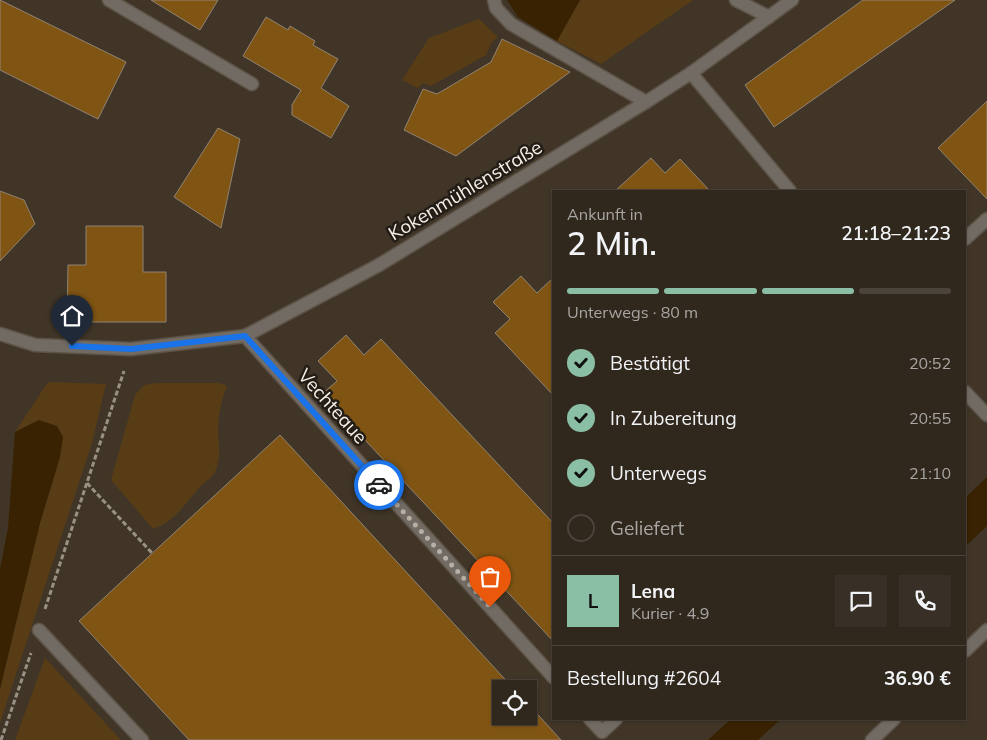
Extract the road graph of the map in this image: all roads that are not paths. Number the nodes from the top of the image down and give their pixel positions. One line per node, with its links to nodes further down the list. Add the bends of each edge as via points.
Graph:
1 (109, 0): 7 (street)
2 (494, 0): 8 (street, via 496,8 511,24)
3 (736, 0): 5 (street)
4 (792, 0): 5 (street, Kokenmühlenstraße)
5 (769, 17): 6 (street, Kokenmühlenstraße)
6 (691, 73): 8 (street, Kokenmühlenstraße); 9 (street)
7 (252, 84)
8 (646, 102): 13 (street, Kokenmühlenstraße, via 379,264)
9 (789, 190)
10 (987, 219): 11 (street)
11 (966, 239)
12 (0, 334): 13 (street, Kokenmühlenstraße, via 35,344 131,349)
13 (245, 336): 19 (street, Vechteaue)
14 (966, 393): 15 (street)
15 (987, 415)
16 (39, 630): 24 (street)
17 (987, 630): 18 (street)
18 (966, 650)
19 (552, 676)
20 (591, 720): 23 (street)
21 (615, 720): 23 (street)
22 (893, 720): 25 (street)
23 (601, 736)
24 (142, 740)
25 (872, 740)

